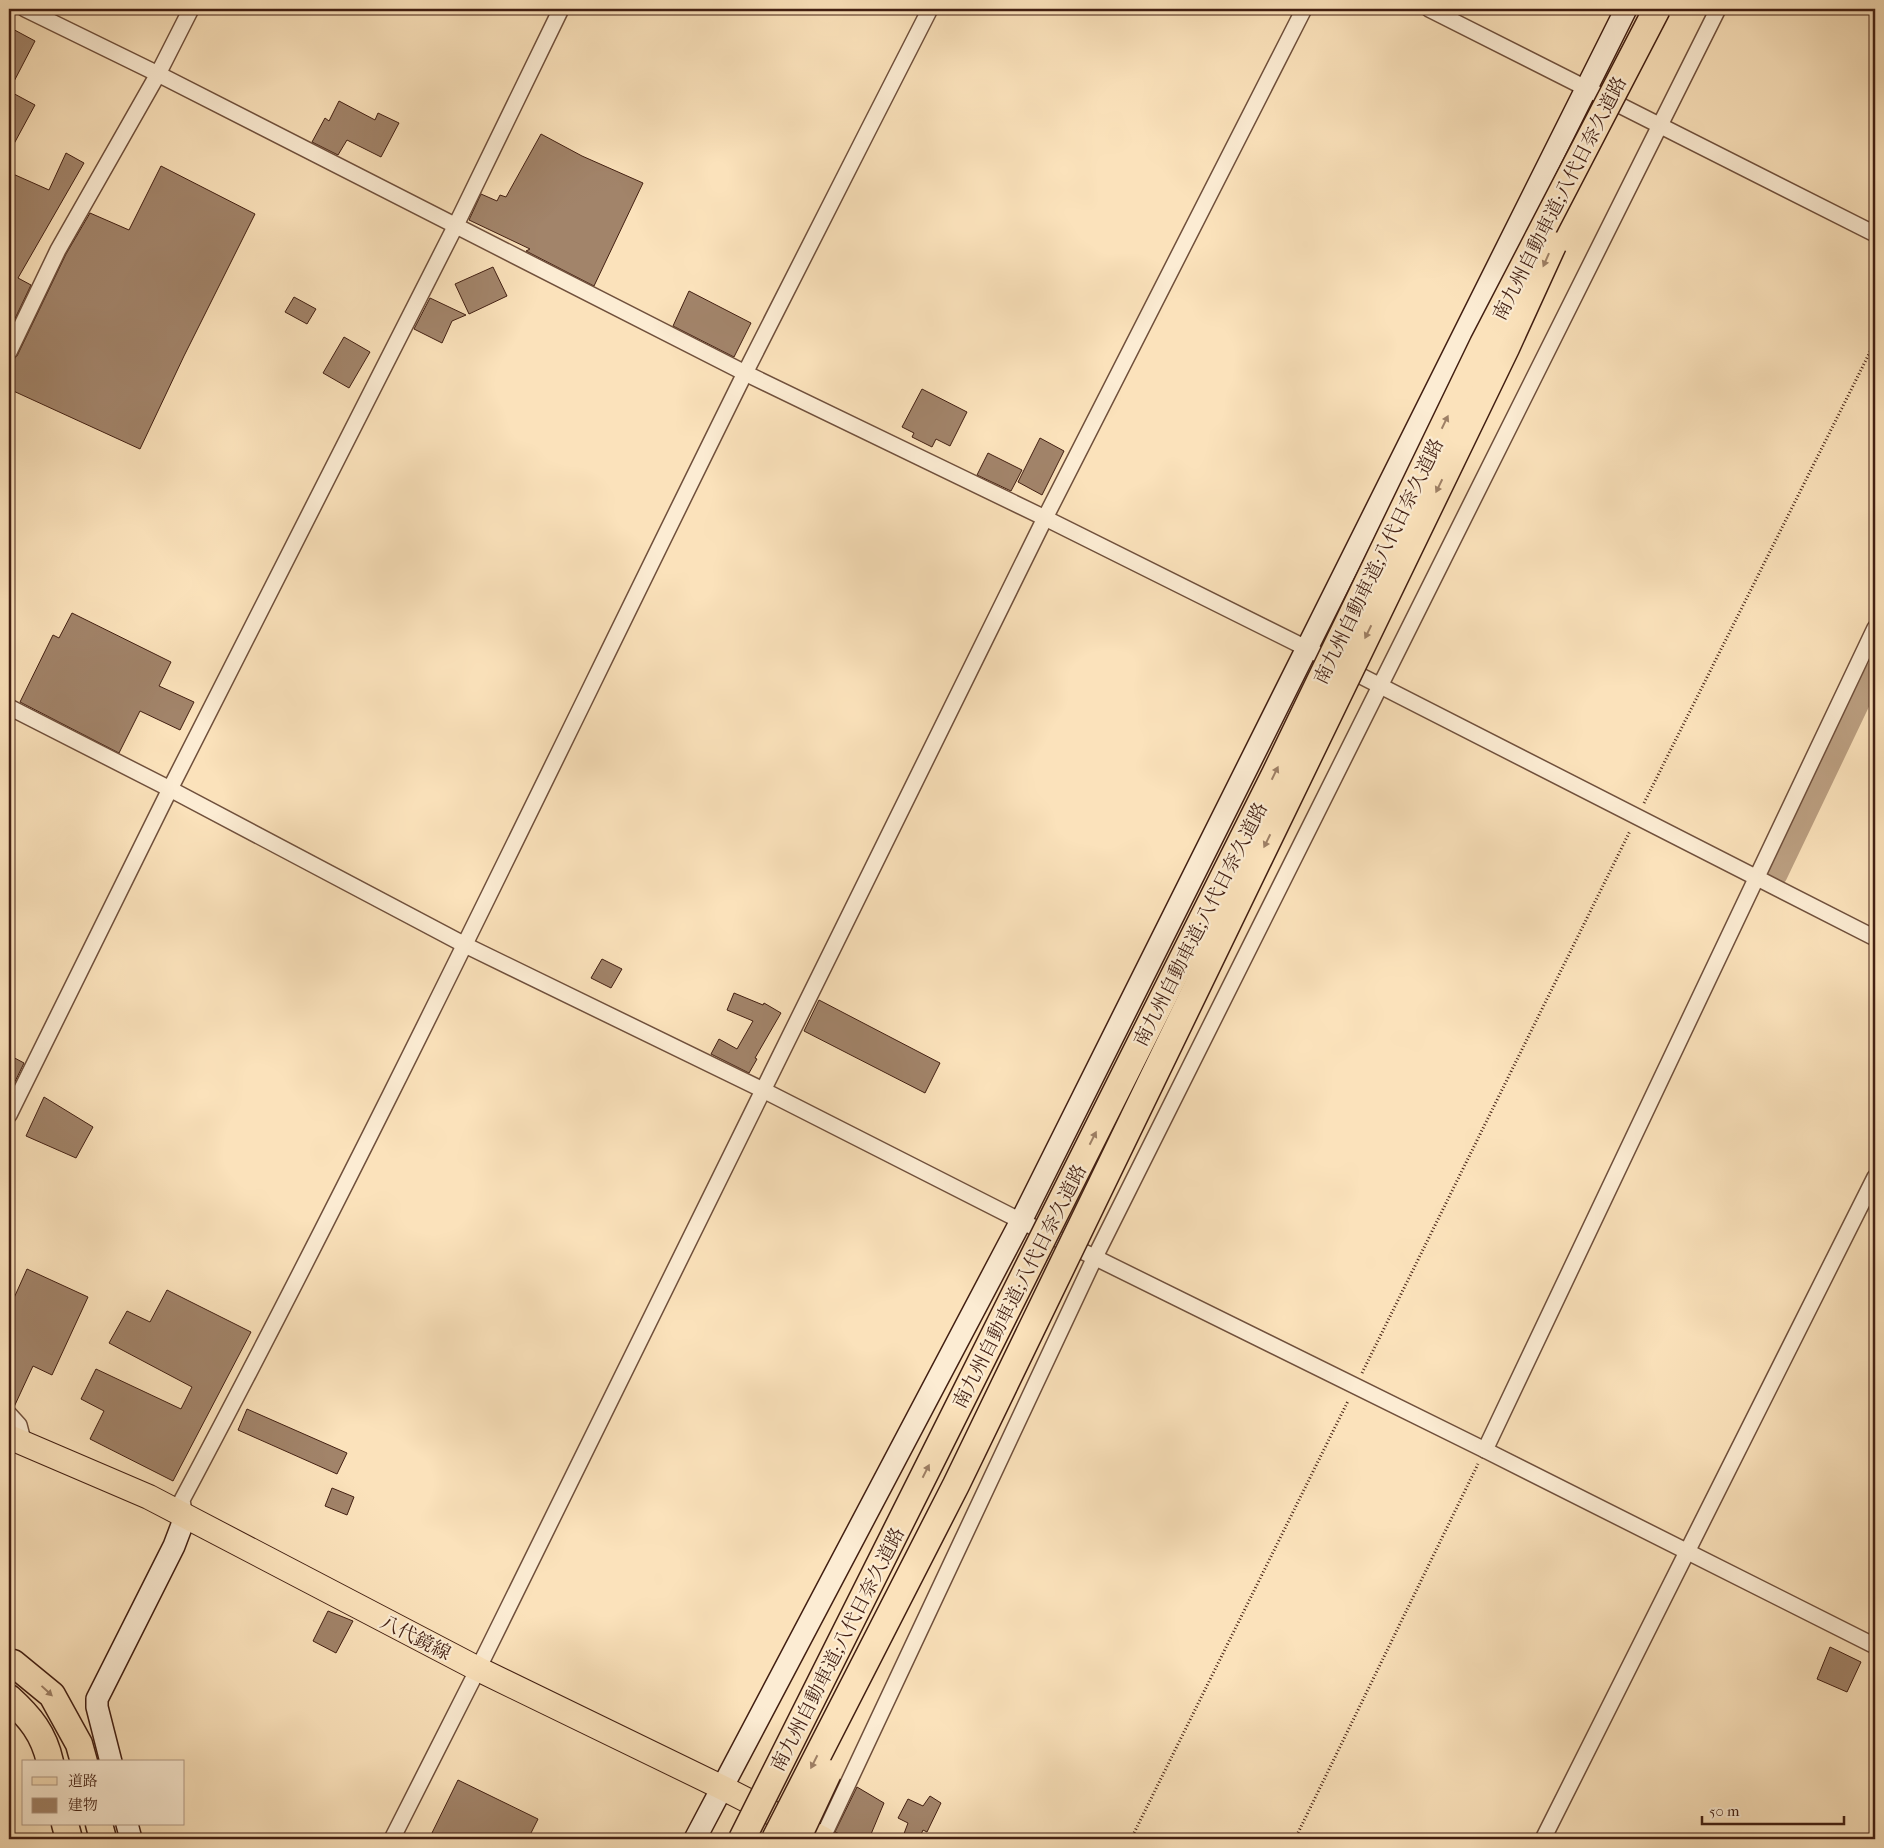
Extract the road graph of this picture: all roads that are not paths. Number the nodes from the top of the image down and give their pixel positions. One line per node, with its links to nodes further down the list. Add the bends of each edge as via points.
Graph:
1 (25, 9): 10 (street)
2 (191, 9): 10 (street)
3 (561, 9): 13 (street)
4 (930, 9): 16 (street)
5 (1304, 9): 17 (street)
6 (1429, 9): 11 (street)
7 (1626, 9): 11 (street)
8 (1659, 9): 34 (highway, 南九州自動車道;八代日奈久道路, one-way to 34, bridge, via 1506,348); 35 (highway, 南九州自動車道;八代日奈久道路, one-way to 8, bridge, via 1275,774 1483,344)
9 (1718, 9): 12 (street)
10 (158, 74): 13 (street); 15 (street, via 58,250)
11 (1586, 88): 12 (street); 19 (street)
12 (1659, 126): 14 (street); 20 (street)
13 (456, 225): 16 (street); 22 (street)
14 (1875, 234)
15 (9, 352)
16 (745, 373): 17 (street); 25 (street)
17 (1045, 518): 19 (street); 26 (street)
18 (1875, 628): 23 (street)
19 (1306, 648): 20 (street); 29 (street)
20 (1380, 685): 23 (street); 30 (street)
21 (9, 707): 22 (street)
22 (170, 789): 25 (street); 27 (street)
23 (1755, 877): 24 (street); 33 (street)
24 (1875, 938)
25 (465, 945): 26 (street); 36 (street, via 182,1500)
26 (763, 1090): 29 (street); 40 (street)
27 (9, 1115)
28 (1875, 1177): 37 (street)
29 (1020, 1221): 30 (street); 45 (street)
30 (1094, 1257): 33 (street); 58 (street)
31 (9, 1414): 32 (street, via 19,1425)
32 (16, 1441): 36 (main road, 八代鏡線, via 149,1497)
33 (1493, 1455): 37 (street)
34 (956, 1485): 56 (highway, 南九州自動車道;八代日奈久道路, one-way to 56, bridge); 57 (highway, bridge, via 922,1576)
35 (904, 1514): 54 (highway, bridge, via 865,1575); 55 (highway, 南九州自動車道;八代日奈久道路, bridge)
36 (185, 1517): 40 (main road, 八代鏡線); 44 (street, via 174,1546 97,1699)
37 (1687, 1552): 38 (street); 59 (street)
38 (1875, 1646)
39 (9, 1662): 43 (highway, one-way to 43, via 52,1696 79,1744)
40 (478, 1669): 45 (main road, 八代鏡線); 52 (street)
41 (9, 1698): 42 (highway, via 29,1716 47,1746)
42 (50, 1760)
43 (83, 1760)
44 (110, 1760)
45 (723, 1788): 53 (street); 58 (main road, 八代鏡線)
46 (66, 1826): 49 (highway)
47 (99, 1826): 50 (highway)
48 (128, 1826): 51 (street)
49 (69, 1839)
50 (102, 1839)
51 (131, 1839)
52 (392, 1839)
53 (696, 1839)
54 (723, 1839)
55 (742, 1839)
56 (775, 1839)
57 (797, 1839)
58 (822, 1839)
59 (1543, 1839)

